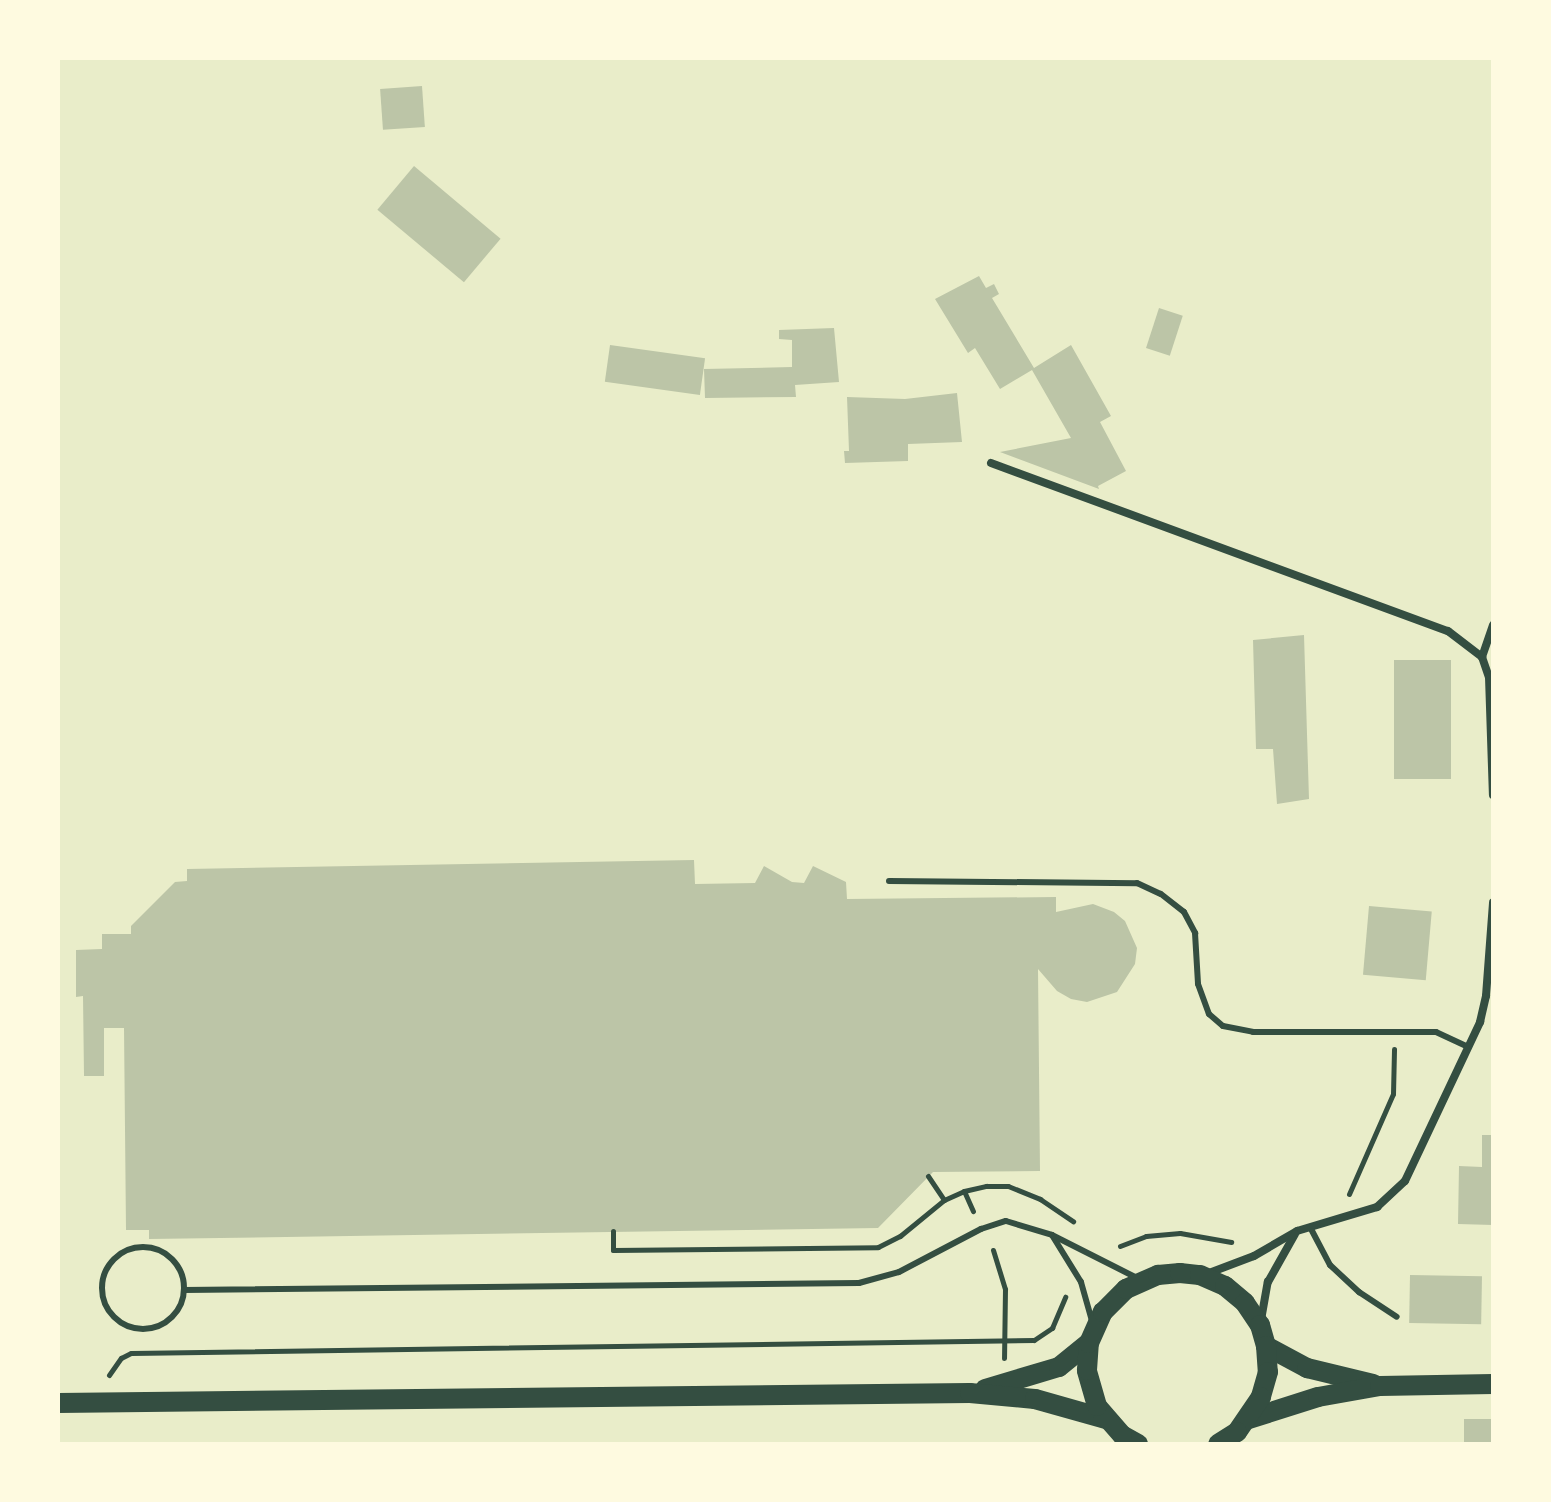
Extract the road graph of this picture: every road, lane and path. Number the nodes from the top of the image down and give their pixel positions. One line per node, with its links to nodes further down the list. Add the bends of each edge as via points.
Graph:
1 (991, 463): 3 (street, via 1448,631)
2 (1493, 625): 3 (street)
3 (1482, 657): 4 (street, via 1489,677)
4 (1493, 795)
5 (889, 881): 7 (lane, via 1137,883 1184,912 1195,933 1198,984 1209,1014 1223,1026 1253,1032)
6 (1493, 902): 8 (street, via 1486,996)
7 (1395, 1032): 8 (lane, via 1436,1032); 12 (path, via 1393,1094)
8 (1468, 1047): 14 (street, via 1405,1181 1377,1207)
9 (928, 1176): 11 (path)
10 (964, 1191): 11 (path); 13 (path); 15 (path, via 1008,1186 1040,1199)
11 (944, 1200): 16 (path, via 878,1247 613,1250)
12 (1347, 1200)
13 (973, 1212)
14 (1310, 1226): 17 (street); 26 (lane, via 1330,1265)
15 (1081, 1228)
16 (613, 1231)
17 (1297, 1231): 22 (street, via 1254,1256); 27 (street, via 1268,1282)
18 (1052, 1235): 23 (lane); 25 (lane, via 1006,1221 899,1272 859,1283); 28 (lane, via 1081,1282)
19 (1111, 1244): 20 (path, via 1180,1233)
20 (1239, 1244)
21 (993, 1250): 29 (path, via 1005,1289)
22 (1200, 1275): 23 (main road); 27 (main road, via 1225,1286)
23 (1142, 1280): 28 (main road, via 1110,1303)
24 (1068, 1289): 29 (path, via 1052,1328 1034,1340)
25 (184, 1290): 25 (lane, via 178,1266 147,1247 112,1261 101,1285 108,1311 140,1330 166,1323 182,1303)
26 (1397, 1317)
27 (1260, 1325): 30 (main road)
28 (1092, 1336): 35 (main road, via 1059,1367); 37 (main road, via 1090,1383)
29 (1003, 1341): 31 (path); 32 (path, via 131,1353 107,1378)
30 (1266, 1346): 34 (main road, via 1307,1368); 38 (main road, via 1268,1372)
31 (1005, 1363)
32 (96, 1379)
33 (1493, 1384): 34 (main road)
34 (1380, 1386): 38 (main road, via 1318,1397)
35 (970, 1393): 36 (main road); 37 (main road, via 1035,1399)
36 (58, 1403)
37 (1106, 1419): 39 (main road)
38 (1249, 1419): 40 (main road)
39 (1129, 1441)
40 (1221, 1443)

